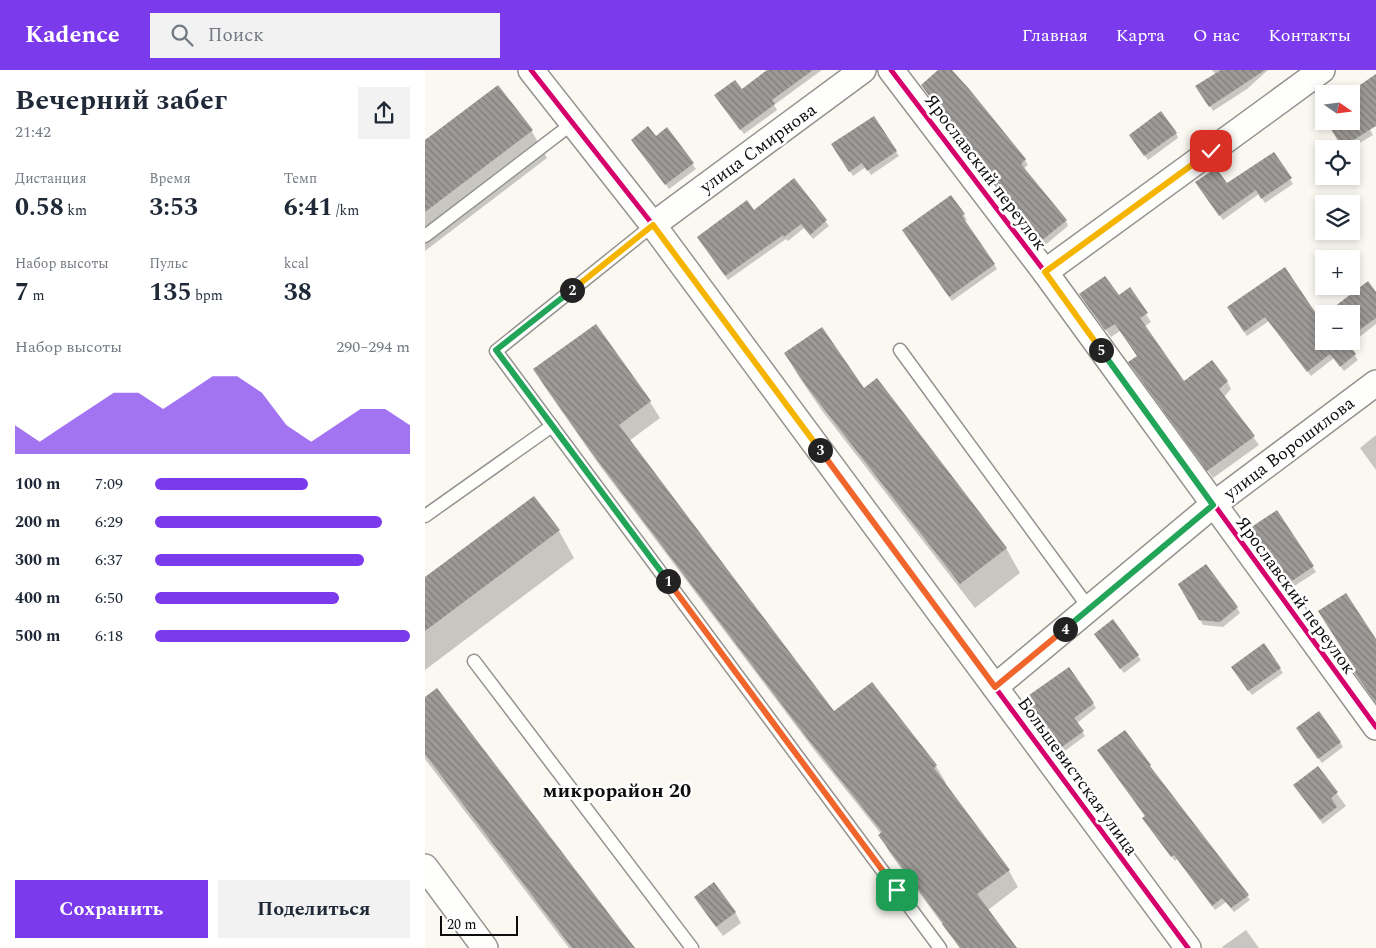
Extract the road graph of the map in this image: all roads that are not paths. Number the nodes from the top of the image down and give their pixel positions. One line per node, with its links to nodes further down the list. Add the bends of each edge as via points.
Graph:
1 (531, 70): 5 (street, Большевистская улица)
2 (863, 70): 6 (street, улица Смирнова)
3 (891, 70): 8 (street, Ярославский переулок)
4 (1321, 70): 8 (street)
5 (573, 123): 6 (street, Большевистская улица); 7 (lane)
6 (653, 225): 11 (lane, via 496,350); 16 (street, Большевистская улица)
7 (425, 236)
8 (1045, 272): 12 (street, Ярославский переулок)
9 (900, 350): 14 (lane)
10 (1376, 383): 12 (street, улица Ворошилова)
11 (552, 426): 13 (lane); 21 (lane)
12 (1213, 505): 14 (street, улица Ворошилова); 17 (street, Ярославский переулок)
13 (425, 516)
14 (1089, 608): 16 (street, улица Ворошилова)
15 (474, 661): 20 (lane)
16 (995, 687): 22 (street, Большевистская улица)
17 (1376, 727)
18 (425, 867): 19 (street)
19 (485, 948)
20 (692, 948)
21 (940, 948)
22 (1187, 948)

